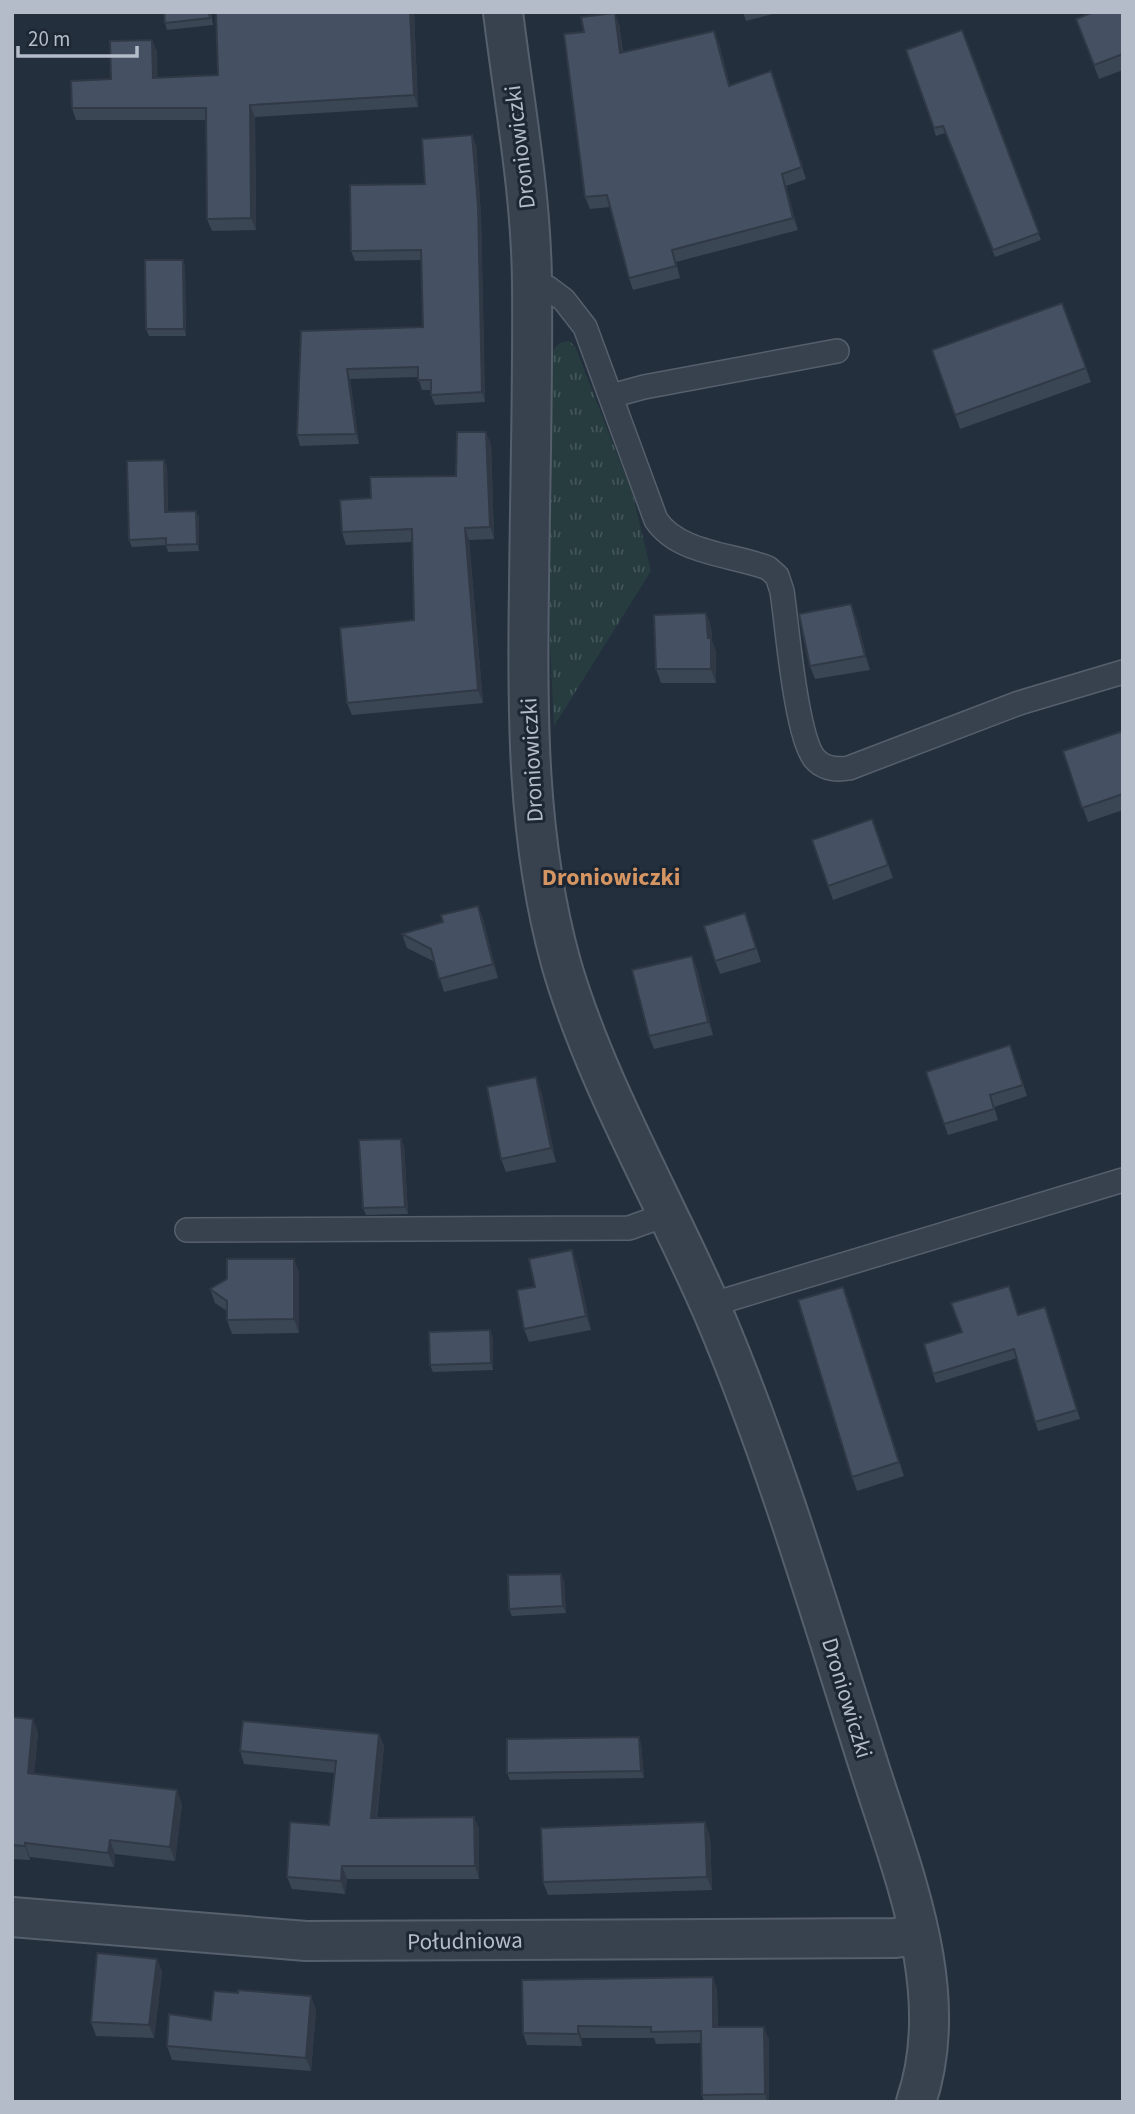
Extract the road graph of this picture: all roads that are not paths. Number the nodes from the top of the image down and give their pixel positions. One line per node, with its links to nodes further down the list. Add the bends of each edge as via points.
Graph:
1 (503, 12): 2 (street, Droniowiczki)
2 (532, 282): 4 (lane, via 564,300 585,327); 7 (street, Droniowiczki, via 527,675 532,795 544,890 561,964 582,1024)
3 (836, 351): 4 (lane)
4 (611, 396): 5 (lane, via 656,520 665,533 678,542 768,568 777,576 802,726 813,757 822,764 836,770 849,768 1019,703)
5 (1123, 672)
6 (1123, 1180): 9 (lane)
7 (668, 1214): 8 (lane, via 629,1228); 9 (street, Droniowiczki)
8 (187, 1230)
9 (710, 1305): 11 (street, Droniowiczki, via 804,1562)
10 (12, 1917): 11 (street, Południowa, via 306,1941 882,1938)
11 (919, 1934): 12 (street, Droniowiczki, via 927,2008 925,2062)
12 (916, 2102)

